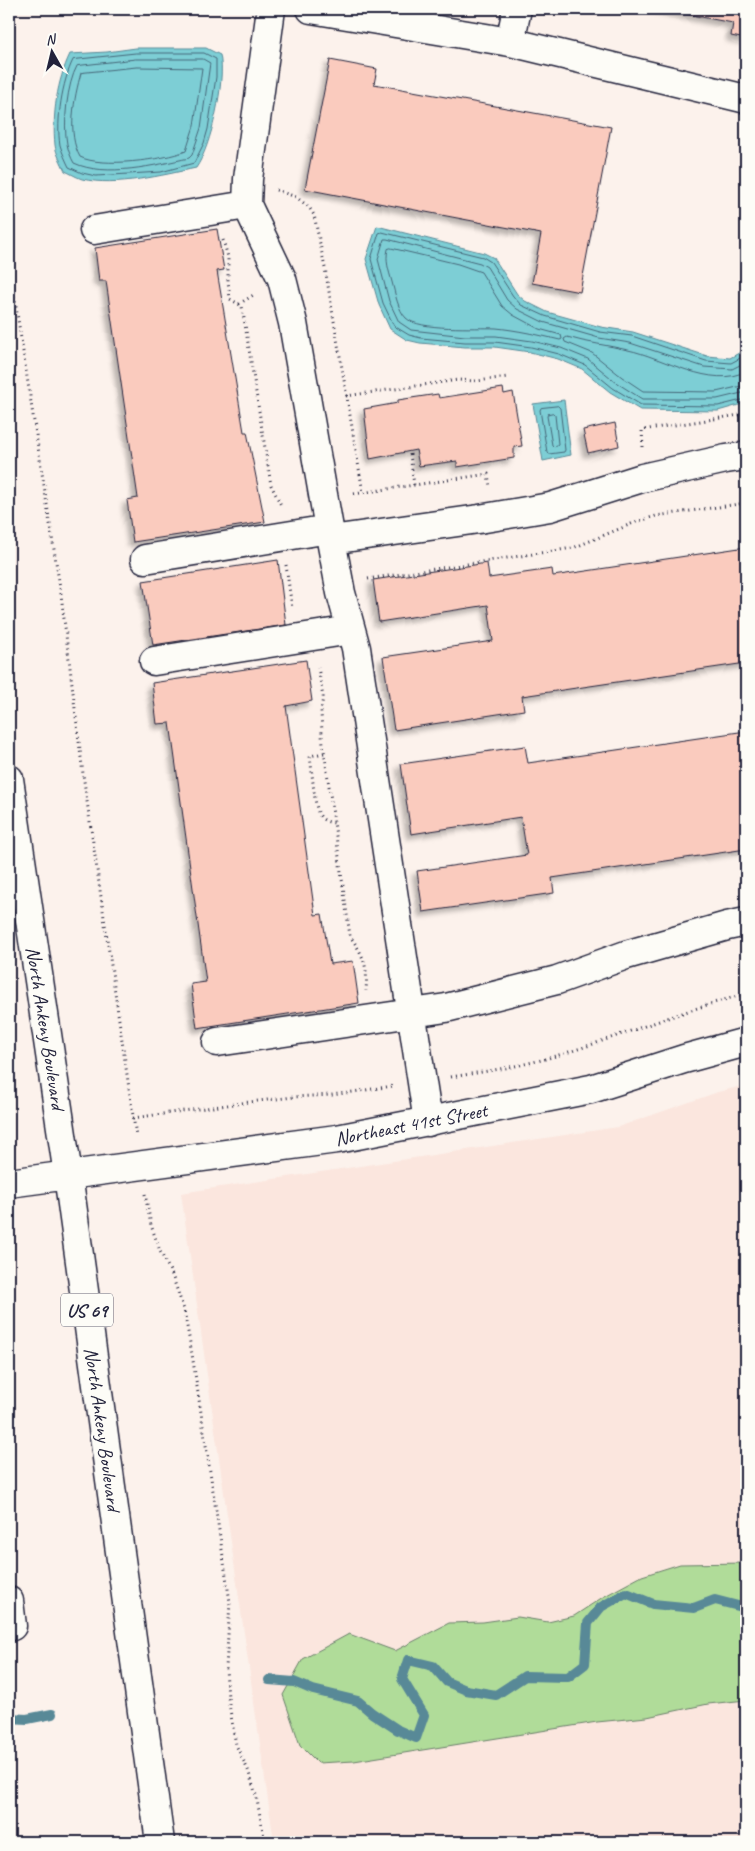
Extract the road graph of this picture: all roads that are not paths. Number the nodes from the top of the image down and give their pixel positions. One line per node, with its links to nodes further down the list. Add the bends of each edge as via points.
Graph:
1 (271, 9): 6 (main road)
2 (311, 9): 4 (main road)
3 (517, 9): 4 (main road)
4 (510, 42): 5 (main road)
5 (746, 100)
6 (247, 192): 7 (main road, via 219,210); 9 (main road, via 282,279 293,323)
7 (94, 230)
8 (746, 456): 9 (main road, via 642,478 550,507 479,519)
9 (330, 535): 10 (main road, via 285,537); 11 (main road)
10 (145, 558)
11 (351, 630): 12 (main road); 15 (main road)
12 (154, 661)
13 (9, 779): 19 (main road, North Ankeny Boulevard / US 69)
14 (746, 922): 15 (main road, via 626,955 557,980)
15 (410, 1014): 16 (main road); 18 (main road)
16 (218, 1042)
17 (746, 1042): 18 (main road, Northeast 41st Street, via 591,1089)
18 (428, 1122): 19 (main road, Northeast 41st Street, via 337,1139)
19 (68, 1175): 20 (main road, Northeast 41st Street); 23 (main road, North Ankeny Boulevard / US 69)
20 (9, 1183)
21 (9, 1601): 22 (main road, via 12,1626)
22 (9, 1626)
23 (160, 1842)

